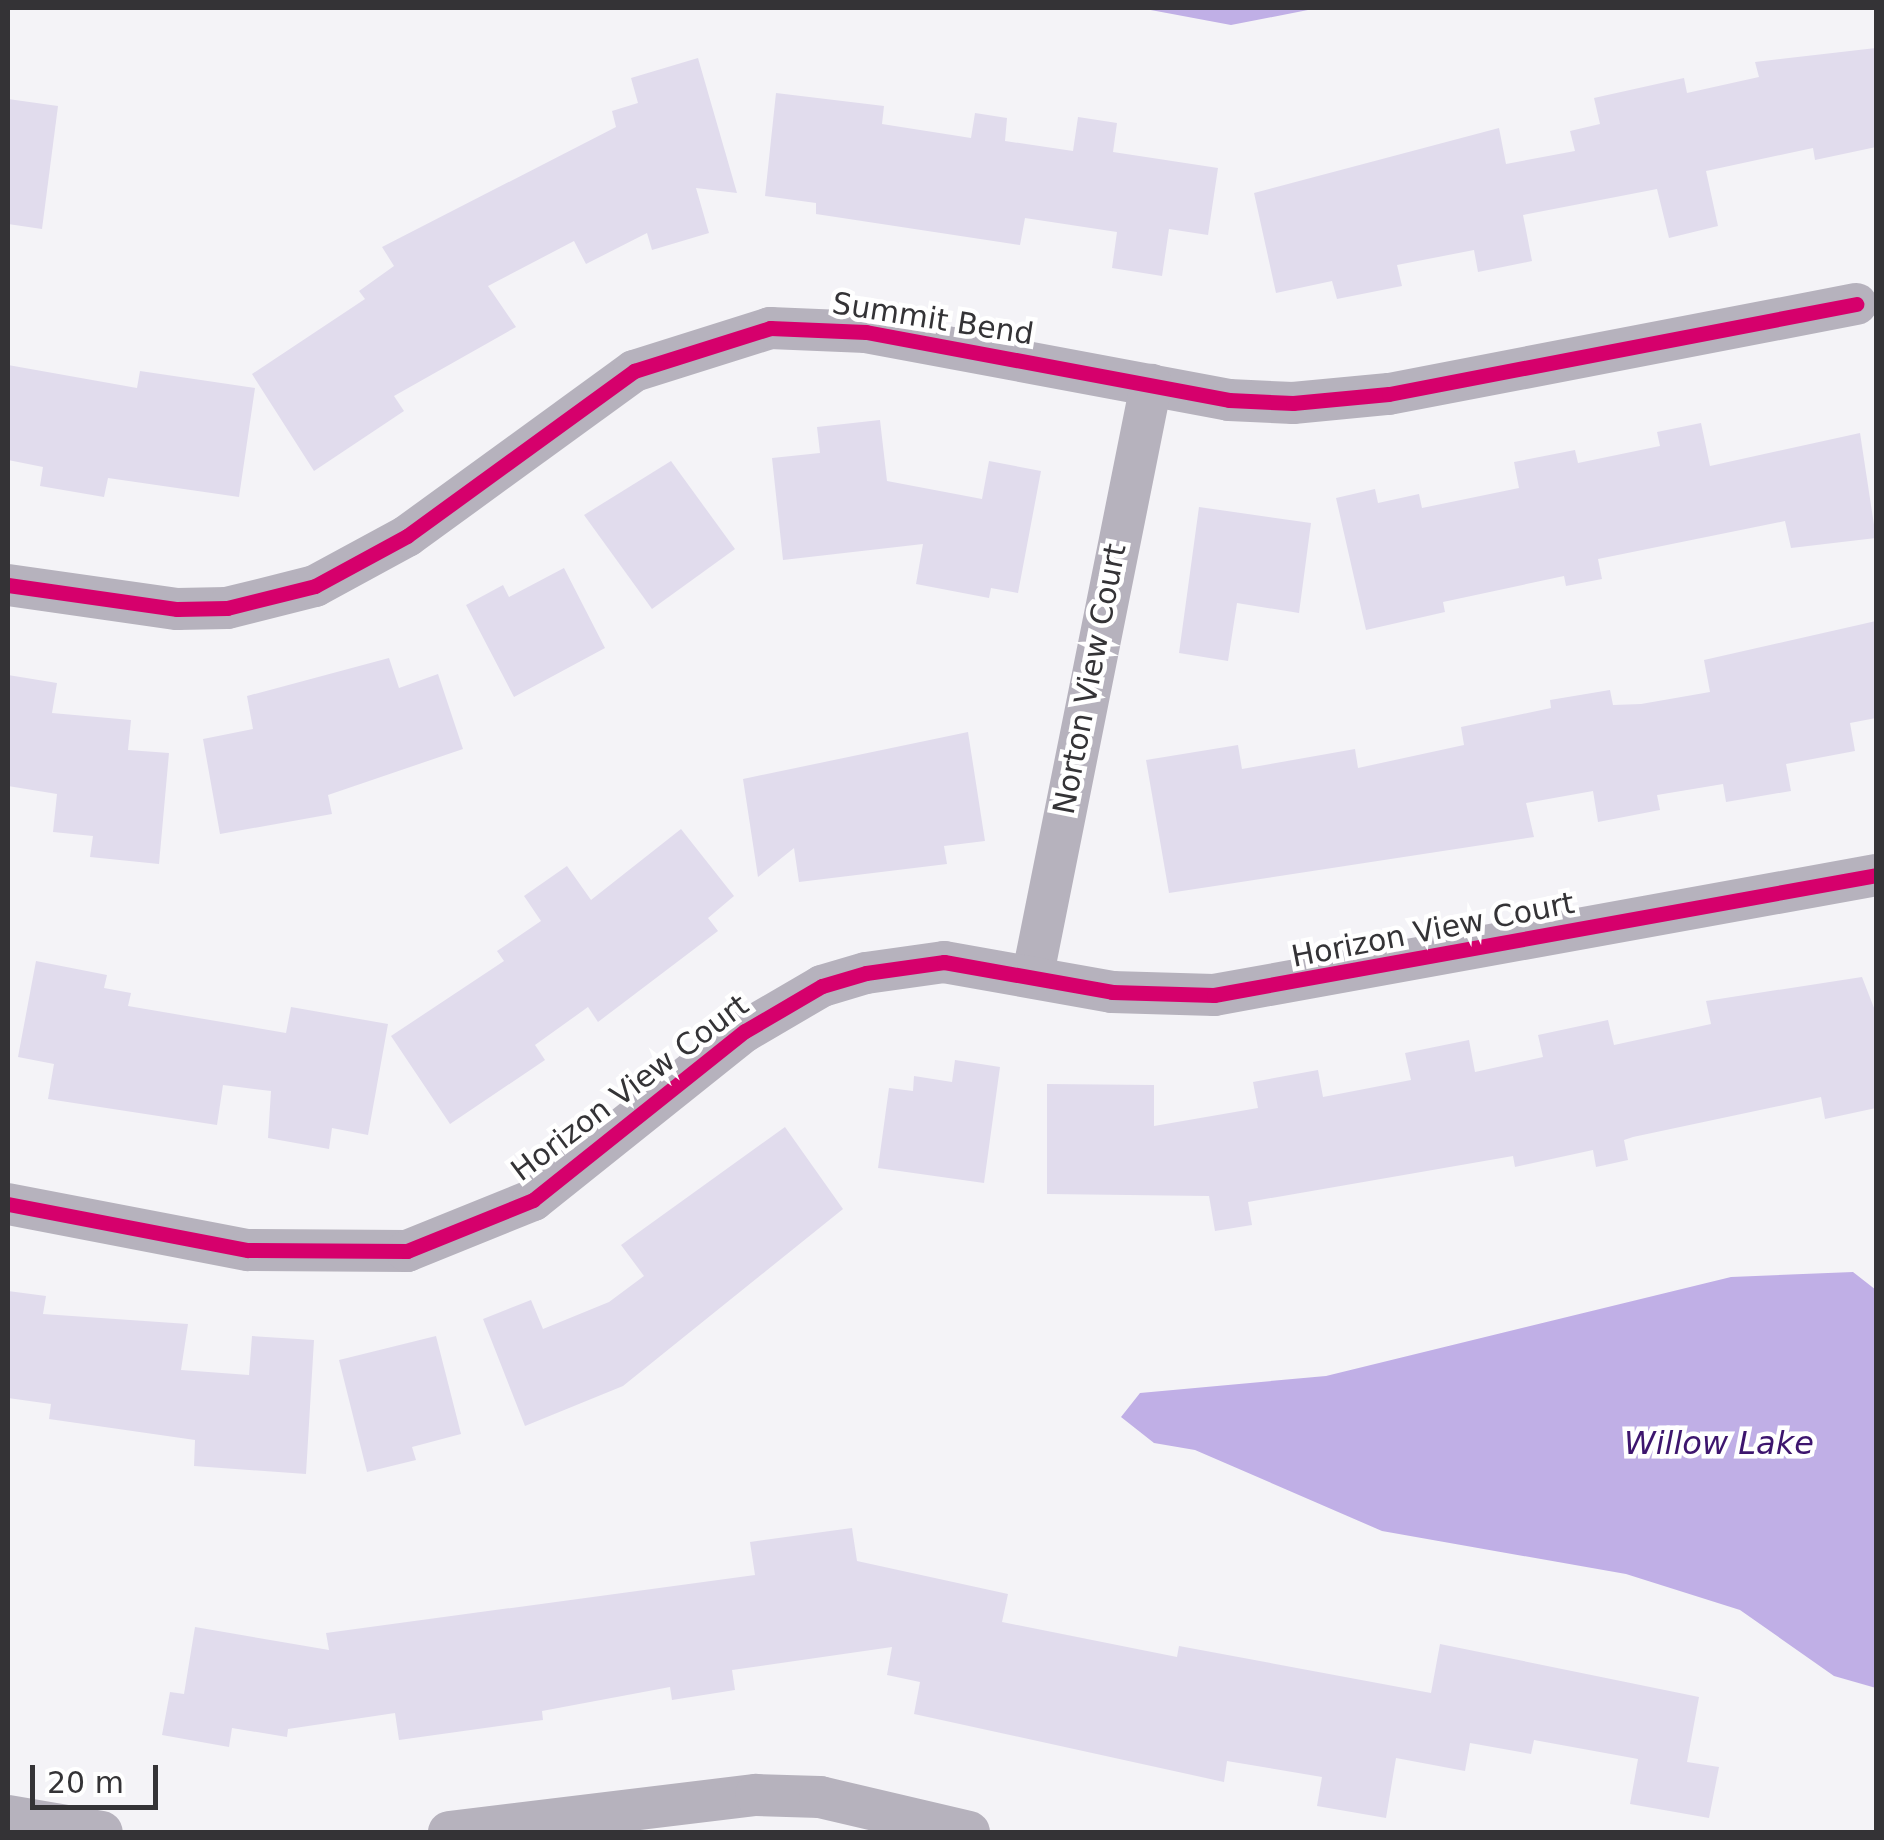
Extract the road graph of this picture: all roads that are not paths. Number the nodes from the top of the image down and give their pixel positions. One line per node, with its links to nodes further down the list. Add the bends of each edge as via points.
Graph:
1 (1856, 304): 2 (street, Summit Bend, via 1389,394 1293,403)
2 (1151, 385): 3 (street, Summit Bend, via 866,332 770,328 634,371 407,536 315,586 227,608 176,609); 5 (street, Norton View Court)
3 (8, 585)
4 (1876, 875): 5 (street, Horizon View Court, via 1265,990 1130,993)
5 (1033, 974): 6 (street, Horizon View Court, via 944,962 822,986 745,1031 533,1200 407,1252 248,1250)
6 (8, 1204)
7 (8, 1816): 8 (street)
8 (102, 1832)
9 (449, 1832): 10 (street, via 756,1796 820,1797)
10 (969, 1832)

